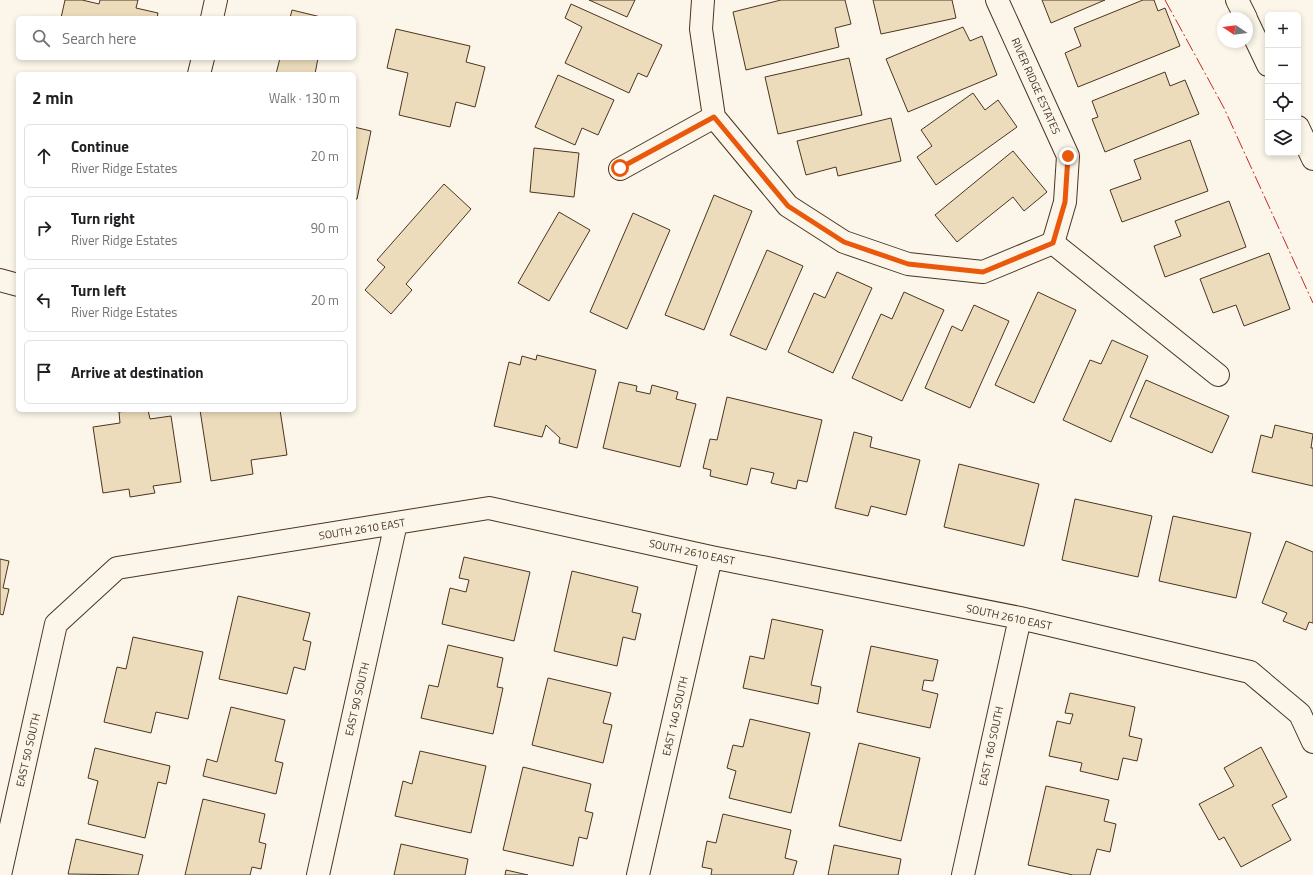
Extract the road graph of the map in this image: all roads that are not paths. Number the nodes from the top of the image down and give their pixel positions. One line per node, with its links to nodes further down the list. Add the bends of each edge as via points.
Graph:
1 (216, 0): 6 (street)
2 (703, 0): 11 (street, via 701,29)
3 (997, 0): 13 (street, RIVER RIDGE ESTATES, via 1068,156 1065,202)
4 (1237, 0): 5 (street)
5 (1243, 12)
6 (212, 16)
7 (1253, 34): 8 (street)
8 (1265, 59)
9 (202, 60): 10 (street)
10 (200, 72)
11 (714, 117): 12 (street); 13 (street, via 788,206 844,242 908,264 983,272)
12 (620, 168)
13 (1053, 243): 16 (street)
14 (0, 280): 15 (street)
15 (16, 284)
16 (1218, 375)
17 (396, 523): 18 (street, SOUTH 2610 EAST, via 489,508); 20 (street, SOUTH 2610 EAST, via 117,568); 23 (street, EAST 90 SOUTH)
18 (711, 557): 19 (street, SOUTH 2610 EAST); 24 (street, EAST 140 SOUTH)
19 (1020, 618): 21 (street, SOUTH 2610 EAST, via 1250,672 1300,714); 25 (street, EAST 160 SOUTH)
20 (56, 624): 22 (street, EAST 50 SOUTH)
21 (1313, 742)
22 (0, 875)
23 (318, 875)
24 (638, 875)
25 (963, 875)

